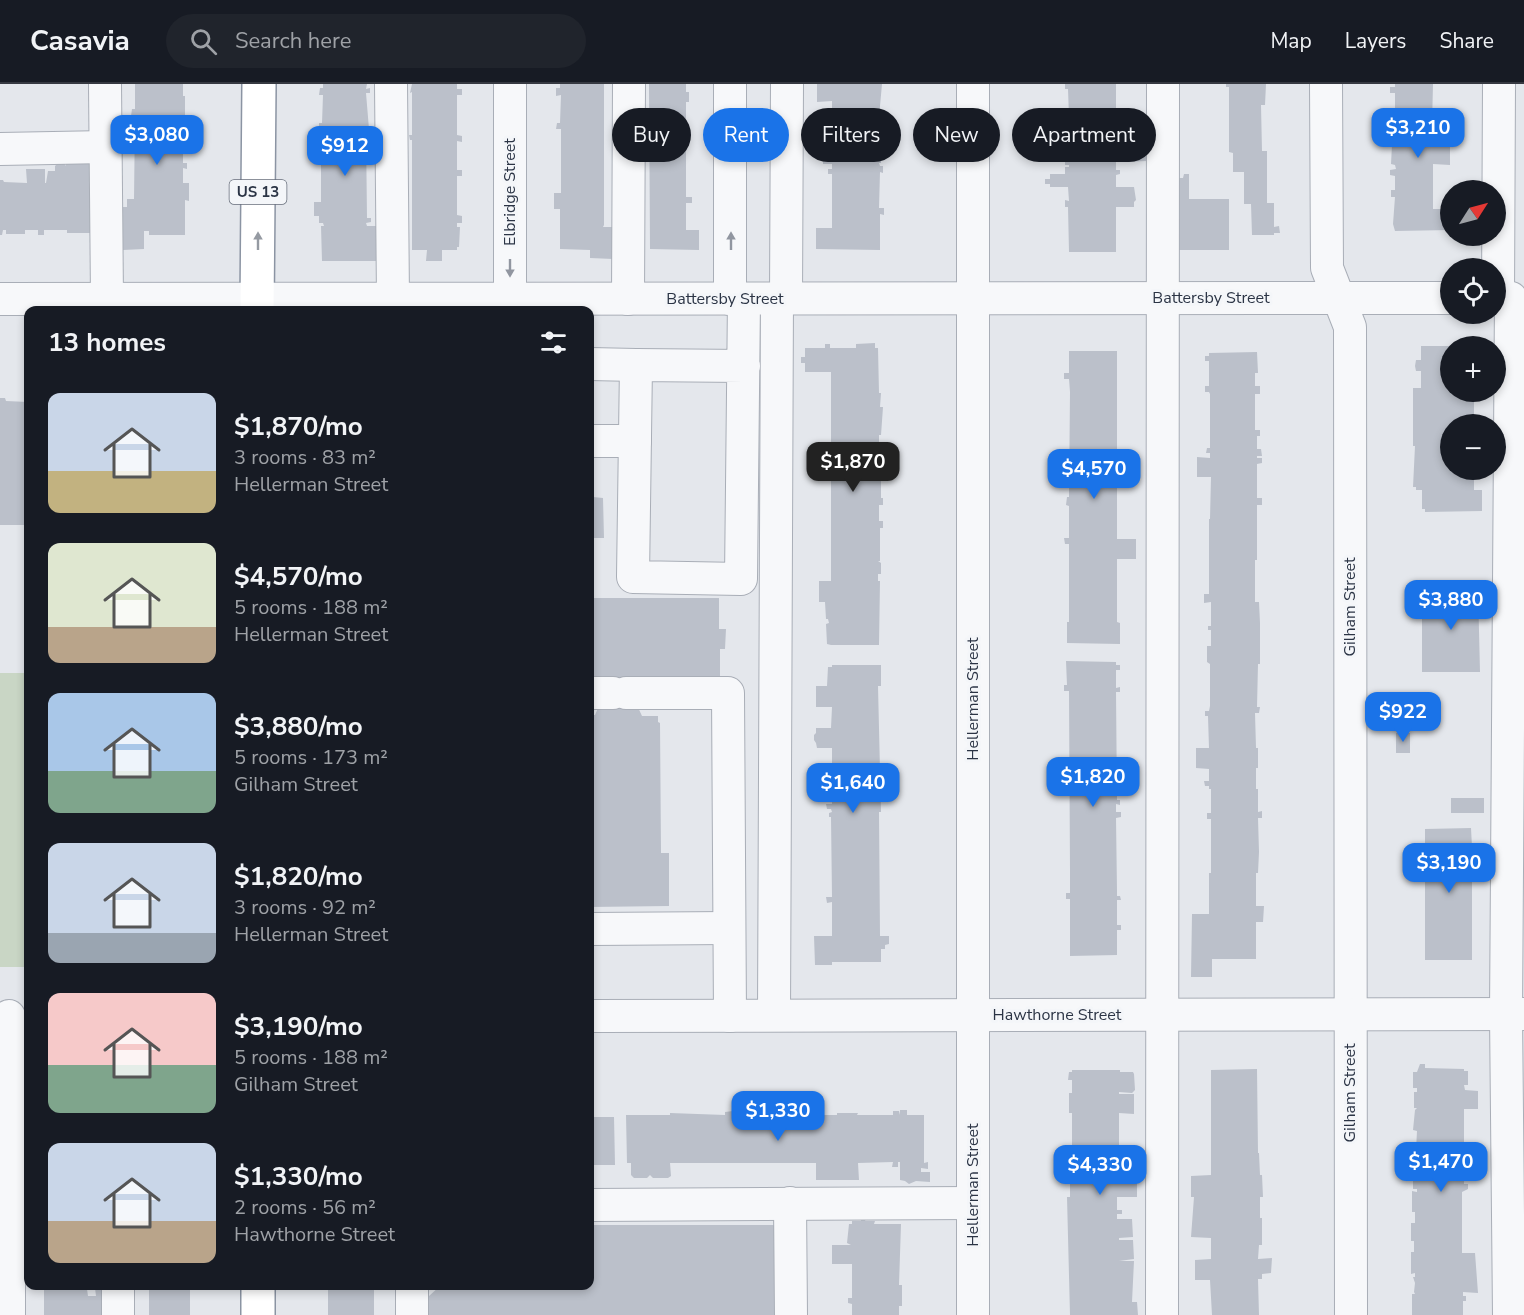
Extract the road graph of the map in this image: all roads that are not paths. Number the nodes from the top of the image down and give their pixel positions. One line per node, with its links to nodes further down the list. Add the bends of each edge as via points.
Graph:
1 (105, 84): 12 (street)
2 (259, 84): 26 (highway, US 13, one-way to 2)
3 (392, 84): 21 (street)
4 (510, 84): 25 (street, Elbridge Street, one-way to 25)
5 (628, 84): 22 (street)
6 (730, 84): 23 (street, one-way to 6)
7 (787, 84): 14 (street)
8 (973, 84): 15 (street, Hellerman Street)
9 (1163, 84): 16 (street)
10 (1326, 84): 17 (street, Gilham Street, via 1327,268)
11 (1499, 84): 19 (street)
12 (106, 147): 13 (street); 24 (street)
13 (0, 148)
14 (781, 298): 15 (street, Battersby Street); 23 (street, Battersby Street); 36 (street)
15 (973, 298): 16 (street, Battersby Street); 37 (street, Hellerman Street)
16 (1162, 298): 17 (street, Battersby Street); 38 (street)
17 (1338, 298): 18 (street, Battersby Street); 39 (street, Gilham Street, via 1350,327)
18 (1440, 298)
19 (1507, 298): 35 (street)
20 (0, 299): 24 (street, Battersby Street)
21 (393, 299): 25 (street, Battersby Street); 26 (street, Battersby Street)
22 (628, 299): 23 (street, Battersby Street); 25 (street, Battersby Street)
23 (737, 299): 29 (street)
24 (89, 303): 26 (street, Battersby Street)
25 (498, 304)
26 (257, 305)
27 (594, 364): 28 (street)
28 (636, 365): 29 (street); 31 (street)
29 (744, 366): 31 (street, via 741,579 633,577)
30 (594, 441): 31 (street)
31 (635, 441)
32 (610, 693): 33 (street, via 728,693)
33 (729, 928): 34 (street); 42 (street)
34 (594, 929)
35 (1515, 1014): 39 (street, Hawthorne Street); 57 (street)
36 (774, 1015): 37 (street, Hawthorne Street); 42 (street, Hawthorne Street)
37 (973, 1015): 38 (street, Hawthorne Street); 44 (street, Hellerman Street)
38 (1162, 1015): 39 (street, Hawthorne Street); 55 (street)
39 (1350, 1015): 56 (street, Gilham Street)
40 (12, 1016): 49 (street)
41 (594, 1016): 42 (street, Hawthorne Street)
42 (730, 1016)
43 (790, 1203): 44 (street); 45 (street); 53 (street)
44 (973, 1203): 54 (street, Hellerman Street)
45 (594, 1205)
46 (118, 1290): 50 (street)
47 (258, 1290): 51 (highway)
48 (412, 1290): 52 (street)
49 (9, 1315)
50 (117, 1315)
51 (258, 1315)
52 (412, 1315)
53 (791, 1315)
54 (973, 1315)
55 (1162, 1315)
56 (1351, 1315)
57 (1509, 1315)

